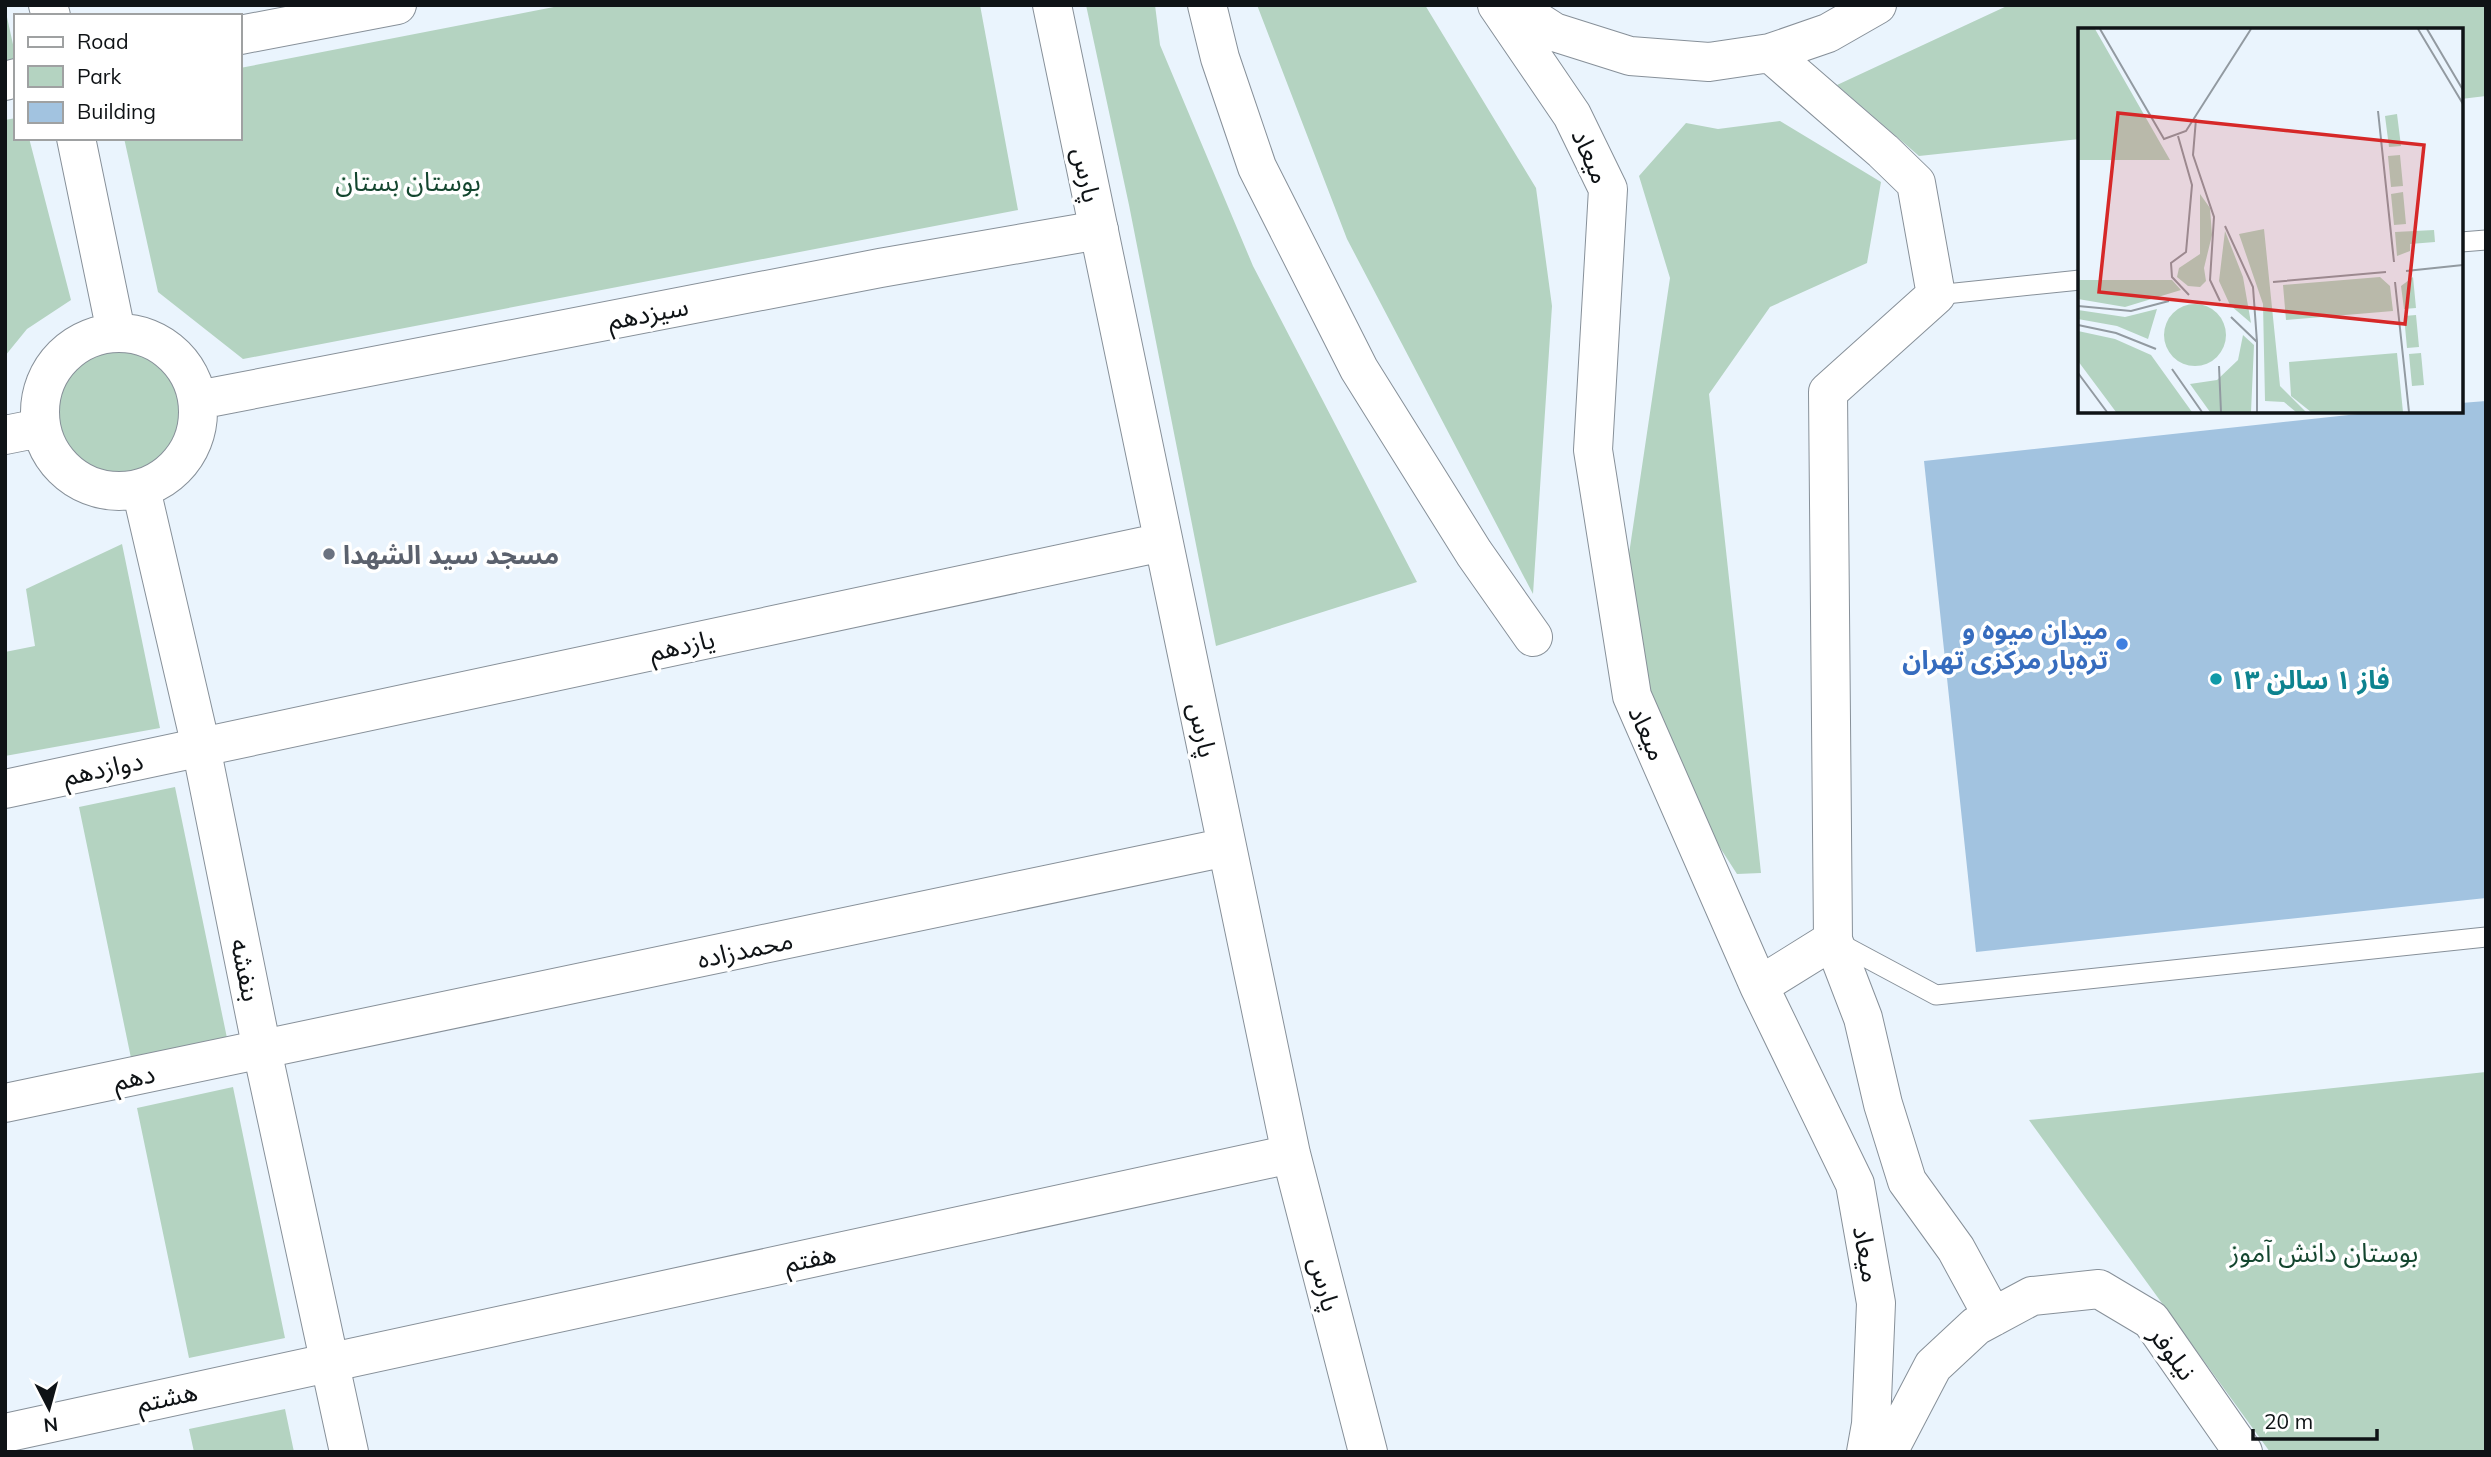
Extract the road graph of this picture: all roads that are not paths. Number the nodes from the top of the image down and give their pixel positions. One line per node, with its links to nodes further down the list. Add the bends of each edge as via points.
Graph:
1 (397, 5): 7 (street)
2 (1052, 5): 10 (street, پارس)
3 (1207, 5): 20 (street, via 1257,166 1359,369 1474,553)
4 (1497, 5): 26 (street, میعاد, via 1572,115 1608,189 1593,450 1632,696)
5 (1512, 5): 8 (street, via 1554,32 1630,56 1709,62)
6 (1877, 5): 8 (street, via 1828,33)
7 (242, 35)
8 (1770, 53): 14 (street, via 1916,183)
9 (76, 140): 15 (street)
10 (1099, 230): 16 (street, سیزدهم); 19 (street, پارس)
11 (2486, 240): 12 (lane)
12 (2463, 242)
13 (2078, 280): 14 (lane)
14 (1936, 295): 25 (street, via 1828,392)
15 (116, 332): 16 (street, via 160,344 191,378); 17 (street, via 89,338 65,352 48,374)
16 (198, 400): 18 (street, via 198,423 179,464)
17 (23, 432): 18 (street, via 66,472 89,486 115,492)
18 (141, 489): 21 (street, بنفشه)
19 (1163, 542): 21 (street, یازدهم); 23 (street, پارس)
20 (1533, 637)
21 (201, 747): 22 (street, دوازدهم); 27 (street, بنفشه)
22 (5, 789)
23 (1227, 847): 27 (street, محمدزاده); 29 (street, پارس)
24 (2486, 937): 25 (lane, via 1936,995)
25 (1833, 940): 26 (street); 30 (street, via 1863,1018 1907,1181 1956,1249)
26 (1759, 986): 35 (street, میعاد, via 1855,1184 1876,1303)
27 (262, 1050): 28 (street, دهم); 31 (street, بنفشه)
28 (5, 1104)
29 (1291, 1154): 31 (street, هفتم); 34 (street, پارس)
30 (1993, 1317): 36 (street, نیلوفر, via 1976,1326 1933,1366); 37 (street, نیلوفر, via 2032,1296 2099,1289 2151,1320)
31 (330, 1362): 32 (street, هشتم); 33 (street, بنفشه)
32 (5, 1433)
33 (349, 1452)
34 (1368, 1452)
35 (1866, 1452)
36 (1888, 1452)
37 (2244, 1452)

